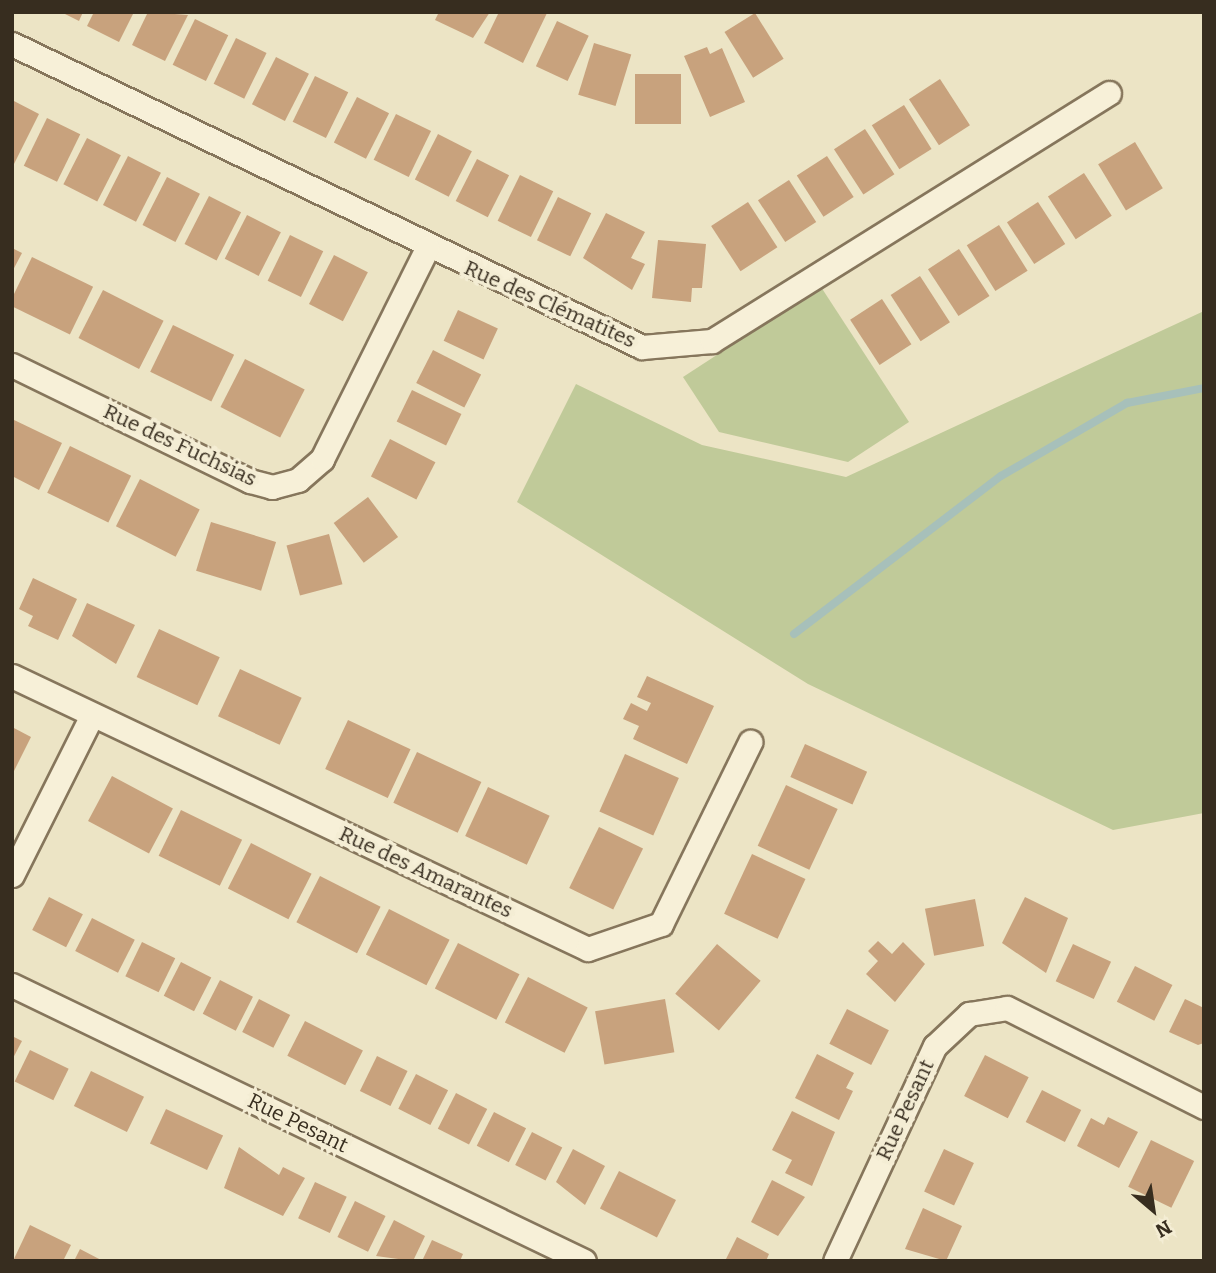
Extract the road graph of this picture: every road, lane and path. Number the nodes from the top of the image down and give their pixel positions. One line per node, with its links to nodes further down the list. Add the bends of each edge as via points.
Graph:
1 (12, 44): 3 (street, Rue des Clématites)
2 (1109, 93): 3 (street, Rue des Clématites, via 712,341 642,347)
3 (427, 248): 4 (street, Rue des Fuchsias, via 322,459 298,480 272,487 250,481)
4 (12, 365)
5 (12, 676): 6 (street, Rue des Amarantes)
6 (92, 715): 7 (street, Rue des Amarantes, via 588,949 662,924); 8 (street)
7 (750, 743)
8 (12, 875)
9 (12, 985): 11 (street, Rue Pesant)
10 (1204, 1107): 12 (street, Rue Pesant, via 1007,1008 969,1014 935,1046)
11 (584, 1261)
12 (835, 1261)

